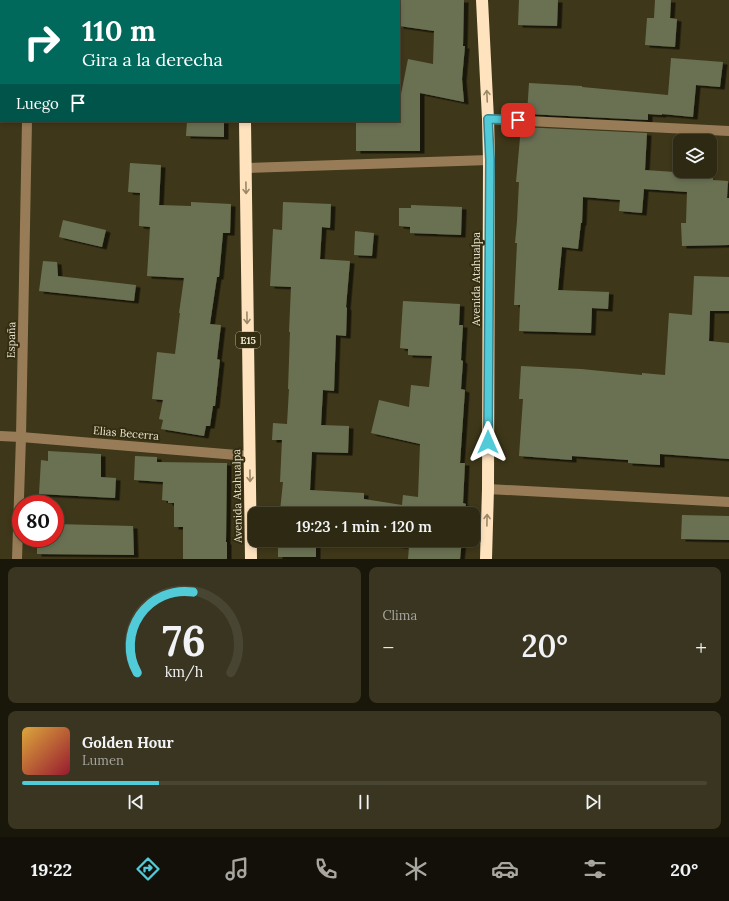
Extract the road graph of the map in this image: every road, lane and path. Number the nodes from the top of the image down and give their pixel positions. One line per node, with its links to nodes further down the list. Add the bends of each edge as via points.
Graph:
1 (482, 0): 2 (highway, Avenida Atahualpa, one-way to 1)
2 (488, 119): 5 (street); 6 (highway, Avenida Atahualpa)
3 (26, 122): 9 (street, España)
4 (245, 122): 7 (highway, Avenida Atahualpa / E15)
5 (729, 131)
6 (490, 160): 7 (street); 11 (highway, Avenida Atahualpa)
7 (245, 168): 10 (highway, Avenida Atahualpa / E15, one-way to 10)
8 (0, 436): 9 (street, Elias Becerra)
9 (21, 437): 10 (street, Elias Becerra); 13 (street, España)
10 (250, 456): 14 (highway, Avenida Atahualpa / E15, one-way to 14)
11 (488, 489): 12 (street); 15 (highway, Avenida Atahualpa, one-way to 11)
12 (729, 502)
13 (17, 559)
14 (251, 559)
15 (486, 559)

